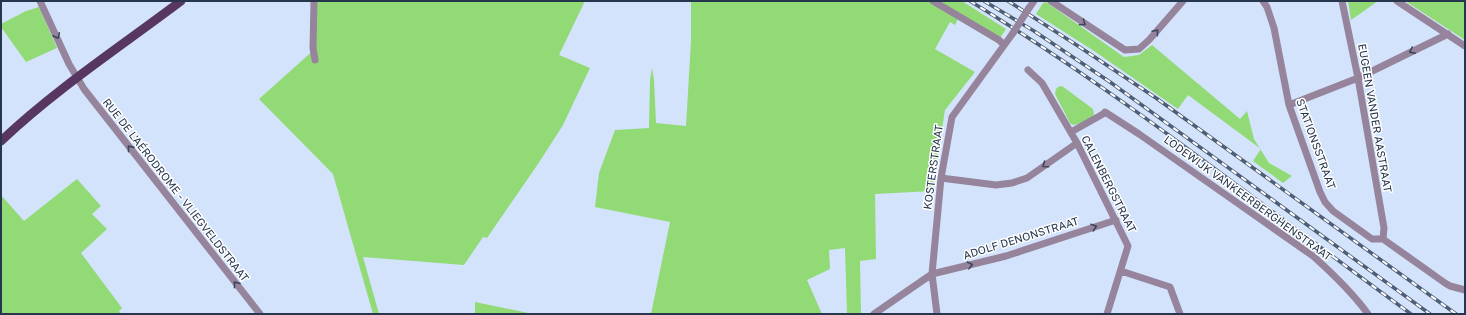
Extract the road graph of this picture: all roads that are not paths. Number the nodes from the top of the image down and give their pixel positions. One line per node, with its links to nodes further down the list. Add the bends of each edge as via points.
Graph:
1 (40, 1): 16 (street, RUE DE L'AÉRODROME - VLIEGVELDSTRAAT, one-way to 16)
2 (180, 1): 16 (main road)
3 (314, 1): 14 (street)
4 (933, 1): 12 (street)
5 (1034, 1): 12 (street, KOSTERSTRAAT, bridge)
6 (1051, 1): 7 (street, one-way to 7, via 1125,50 1139,49)
7 (1183, 1)
8 (1263, 1): 18 (street, STATIONSSTRAAT, via 1274,28)
9 (1342, 1): 17 (street, EUGEEN VANDER AASTRAAT)
10 (1397, 1): 11 (street)
11 (1448, 34): 13 (street); 17 (street, one-way to 17)
12 (1004, 45): 23 (street, KOSTERSTRAAT, via 952,116)
13 (1465, 46)
14 (315, 60)
15 (1028, 70): 20 (street, CALENBERGSTRAAT, via 1042,83)
16 (77, 77): 21 (main road); 29 (street, RUE DE L'AÉRODROME - VLIEGVELDSTRAAT, one-way to 16)
17 (1358, 78): 18 (street); 25 (street, EUGEEN VANDER AASTRAAT, via 1384,228)
18 (1289, 105): 25 (street, STATIONSSTRAAT, via 1325,202 1333,211 1372,239)
19 (1105, 112): 20 (street, CALENBERGSTRAAT); 34 (street, LODEWIJK VANKEERBERGHENSTRAAT, via 1313,256 1341,282)
20 (1071, 132): 22 (street, CALENBERGSTRAAT)
21 (1, 141)
22 (1077, 143): 23 (street, one-way to 23, via 1028,178 1012,183 996,184); 24 (street, CALENBERGSTRAAT)
23 (941, 178): 27 (street, KOSTERSTRAAT)
24 (1116, 220): 26 (street, CALENBERGSTRAAT, via 1128,246); 27 (street, ADOLF DENONSTRAAT, one-way to 24, via 1006,256)
25 (1383, 239): 28 (street, STATIONSSTRAAT, via 1445,283)
26 (1121, 271): 32 (street, CALENBERGSTRAAT); 33 (street, via 1170,286)
27 (932, 274): 30 (street); 31 (street, KOSTERSTRAAT)
28 (1465, 290)
29 (260, 314)
30 (874, 314)
31 (937, 314)
32 (1107, 314)
33 (1180, 314)
34 (1368, 314)

